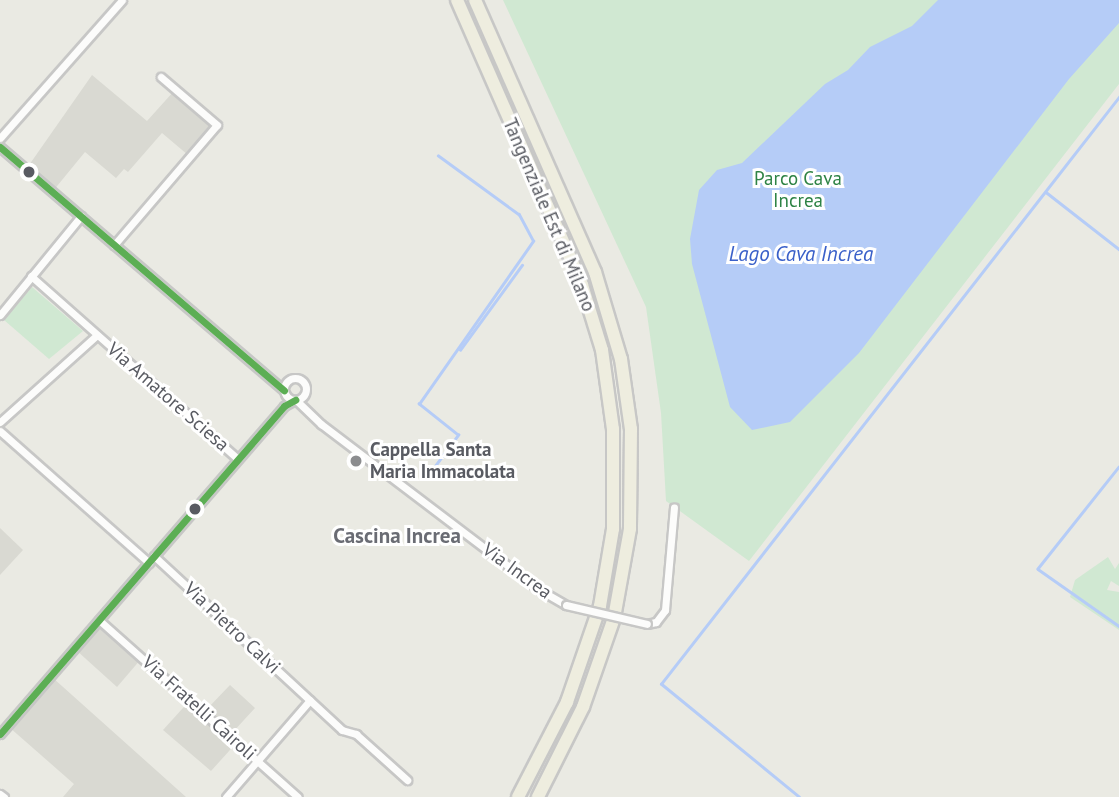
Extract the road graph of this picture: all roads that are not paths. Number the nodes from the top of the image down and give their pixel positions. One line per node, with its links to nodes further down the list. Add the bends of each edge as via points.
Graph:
1 (122, 0): 5 (street)
2 (457, 0): 31 (highway, Tangenziale Est di Milano, via 582,285 602,350 613,429 613,528 599,612 568,702)
3 (475, 0): 32 (highway, Tangenziale Est di Milano, via 598,282 621,359 631,429 630,529 614,618 583,707)
4 (160, 77): 8 (street, via 217,125)
5 (0, 138)
6 (0, 147): 7 (street, Via Increa)
7 (81, 216): 8 (street, Via Increa); 9 (street)
8 (114, 245): 12 (street, Via Increa)
9 (31, 276): 10 (street); 11 (street, Via Amatore Sciesa)
10 (0, 314)
11 (97, 335): 19 (street, Via Amatore Sciesa); 21 (street, Via Amatore Sciesa)
12 (278, 381): 13 (street); 14 (street, Via Increa)
13 (288, 381): 14 (street); 15 (street, via 302,381)
14 (285, 392): 16 (street, Via Increa); 18 (street)
15 (305, 393): 16 (street); 17 (street)
16 (296, 400): 17 (street, Via Increa); 18 (street)
17 (304, 405): 22 (street, Via Increa, bridge, via 332,432 566,605 647,624 658,621 665,610)
18 (285, 406): 21 (street)
19 (0, 422)
20 (0, 431): 23 (street, Via Pietro Calvi)
21 (239, 459): 23 (street)
22 (674, 507)
23 (151, 560): 24 (street); 25 (street, Via Pietro Calvi)
24 (99, 620): 26 (street); 27 (street, Via Fratelli Cairoli)
25 (310, 700): 27 (street); 28 (street, Via Pietro Calvi)
26 (0, 733)
27 (259, 761): 29 (street); 30 (street, Via Fratelli Cairoli)
28 (407, 780)
29 (226, 797)
30 (298, 797)
31 (518, 797)
32 (538, 797)

